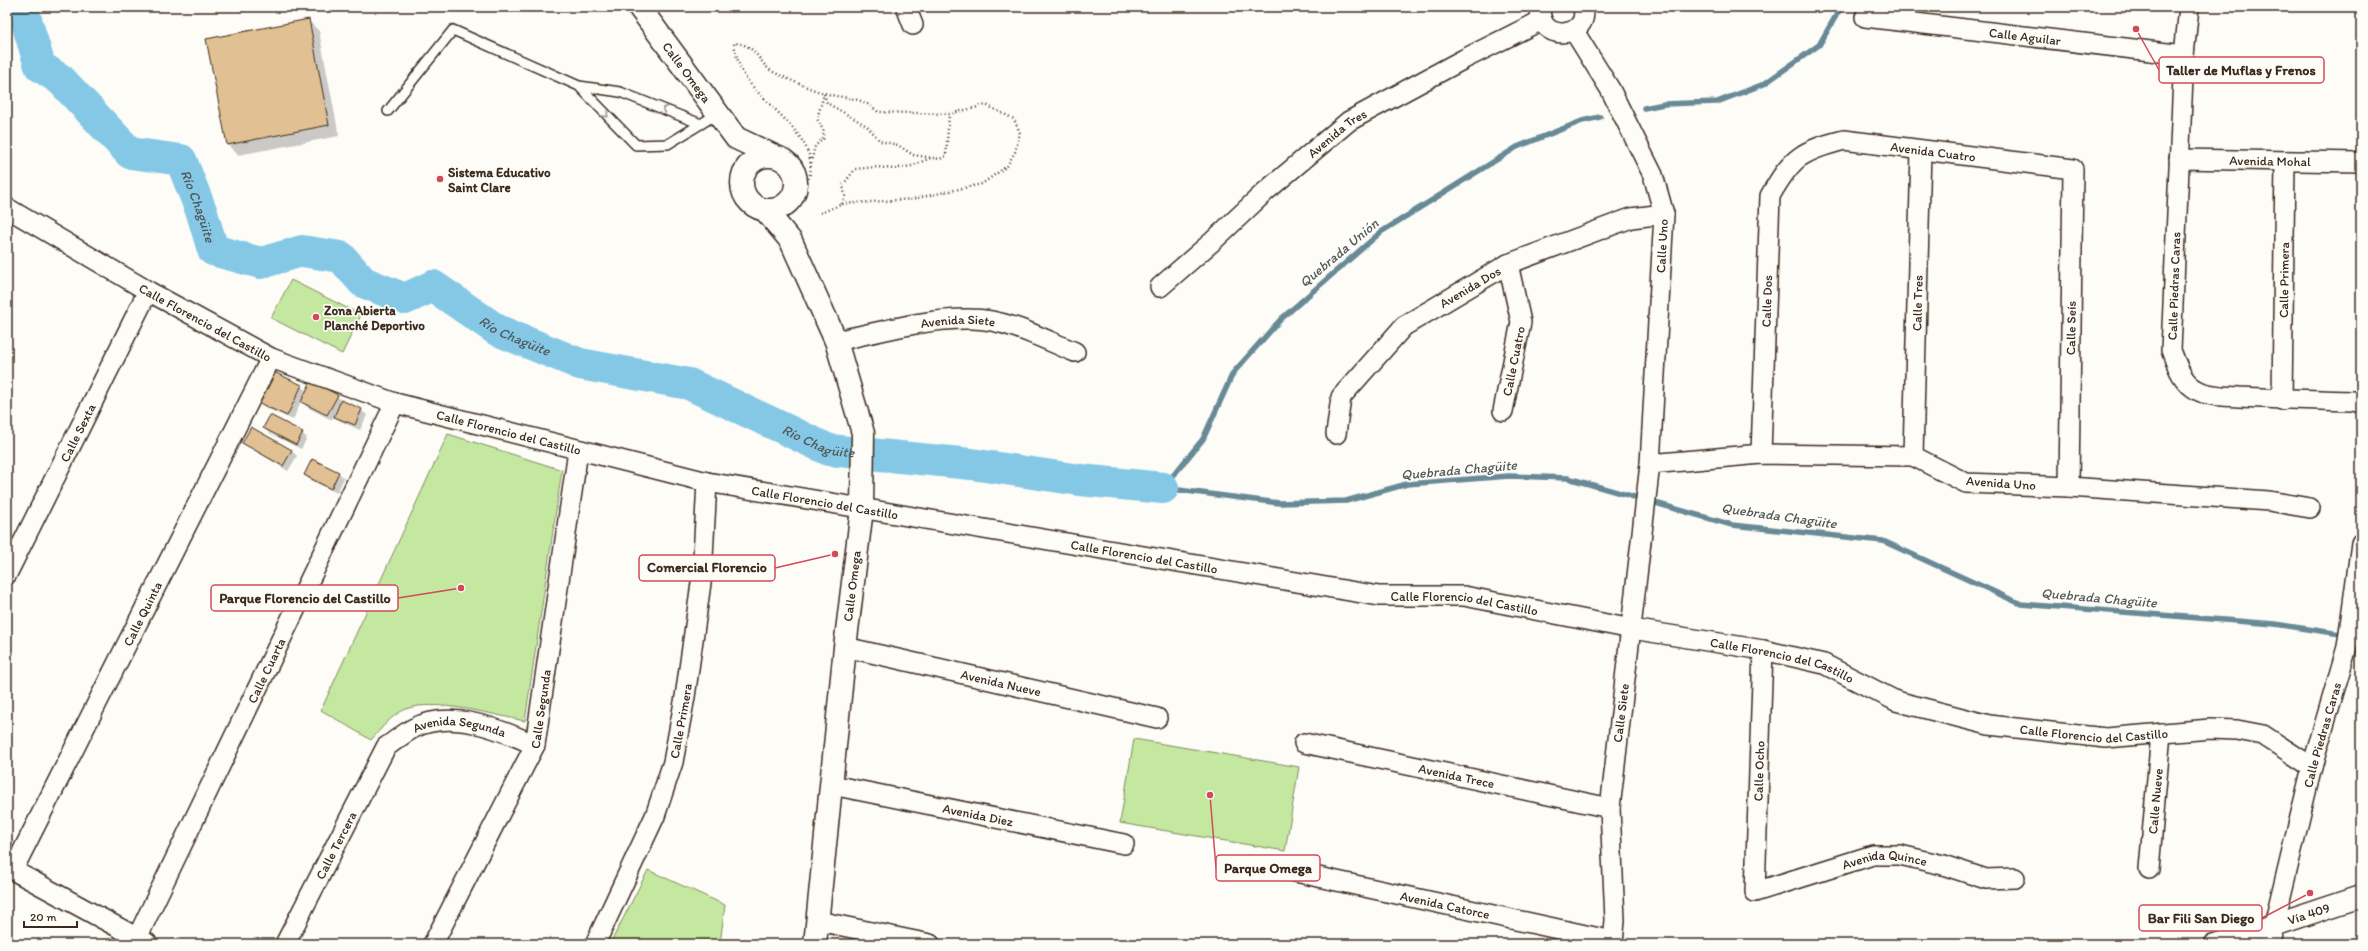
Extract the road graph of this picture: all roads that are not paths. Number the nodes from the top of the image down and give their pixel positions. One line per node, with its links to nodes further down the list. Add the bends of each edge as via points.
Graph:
1 (639, 7): 12 (street, Calle Omega)
2 (906, 7): 7 (street)
3 (2188, 7): 9 (street, Calle Piedras Caras)
4 (1586, 8): 8 (street, via 1582,21)
5 (1542, 14): 8 (street, via 1552,31 1567,34); 28 (street, Avenida Tres, via 1349,121 1266,191)
6 (1865, 16): 9 (street, Calle Aguilar)
7 (913, 26)
8 (1574, 31): 25 (street, Calle Uno, via 1610,89 1653,175)
9 (2184, 55): 17 (street, Calle Piedras Caras)
10 (579, 86): 11 (lane, via 454,30); 12 (lane, one-way to 10, via 620,92); 12 (lane, one-way to 12, via 636,144 668,144)
11 (388, 111)
12 (709, 119): 13 (street, Calle Omega)
13 (736, 138): 15 (street, Calle Omega); 21 (street, Calle Omega)
14 (1921, 150): 16 (street, Avenida Cuatro, via 1844,140 1812,148); 20 (street, Avenida Cuatro); 40 (street, Calle Tres)
15 (772, 155): 21 (street, via 755,159); 22 (street, via 785,161 794,172)
16 (1798, 159): 39 (street, Calle Dos, via 1785,169 1770,196)
17 (2179, 159): 18 (street, Avenida Mohal); 33 (street, Calle Piedras Caras, via 2171,350 2178,370 2188,384 2198,391 2211,395)
18 (2285, 161): 19 (street, Avenida Mohal); 33 (street, Calle Primera)
19 (2361, 162)
20 (2072, 169): 44 (street, Calle Seís)
21 (744, 172): 23 (street, via 741,182 748,201)
22 (798, 192): 23 (street, via 784,205); 26 (street, Calle Omega)
23 (766, 210): 26 (street, Calle Omega)
24 (8, 214): 29 (street, Calle Florencio del Castillo)
25 (1664, 214): 27 (street, Avenida Dos, via 1631,218); 41 (street, Calle Uno)
26 (791, 241): 30 (street, Calle Omega)
27 (1508, 264): 36 (street, Calle Cuatro, via 1520,322); 37 (street, Avenida Dos, via 1404,326 1341,397)
28 (1160, 287)
29 (148, 290): 32 (street, Calle Florencio del Castillo); 48 (street, Calle Sexta)
30 (836, 341): 31 (street, Avenida Siete, via 923,323 972,319 1010,326); 46 (street, Calle Omega, via 863,433)
31 (1075, 352)
32 (271, 358): 34 (street, Calle Florencio del Castillo); 62 (street, Calle Quinta)
33 (2282, 400): 35 (street, Calle Piedras Caras, via 2353,401)
34 (395, 403): 38 (street, Calle Florencio del Castillo); 69 (street, Calle Cuarta)
35 (2361, 404)
36 (1503, 411)
37 (1336, 434)
38 (578, 451): 42 (street, Calle Florencio del Castillo); 55 (street, Calle Segunda)
39 (1761, 454): 40 (street, Avenida Uno); 41 (street, Avenida Uno)
40 (1913, 456): 44 (street, Avenida Uno, via 1966,483)
41 (1650, 464): 43 (street, Calle Uno)
42 (707, 482): 46 (street, Calle Florencio del Castillo); 73 (street, Calle Primera, via 702,576 673,762 655,816)
43 (1648, 483): 49 (street, Calle Siete)
44 (2069, 487): 45 (street, Avenida Uno, via 2269,501)
45 (2310, 508)
46 (862, 510): 49 (street, Calle Florencio del Castillo, via 1379,596 1464,596); 50 (street, Calle Omega)
47 (2361, 543): 57 (street, Calle Piedras Caras, via 2347,647)
48 (7, 574)
49 (1632, 629): 51 (street, Calle Florencio del Castillo); 59 (street, Calle Siete)
50 (845, 647): 52 (street, Avenida Nueve); 58 (street, Calle Omega)
51 (1763, 650): 53 (street, Calle Florencio del Castillo, via 1824,664 1896,701 1989,725 2106,738); 65 (street, Calle Ocho)
52 (1157, 718)
53 (2161, 733): 57 (street, Calle Florencio del Castillo, via 2237,730 2263,735); 63 (street, Calle Nueve)
54 (1304, 743): 59 (street, Avenida Trece)
55 (535, 744): 56 (street, Avenida Segunda, via 510,733 469,722 441,722 415,728); 72 (street, Calle Segunda)
56 (386, 747): 71 (street, Calle Tercera)
57 (2312, 767): 68 (street, Calle Piedras Caras)
58 (832, 785): 60 (street, Avenida Diez); 67 (street, Calle Omega)
59 (1610, 808): 70 (street, Calle Siete, via 1615,920)
60 (1124, 844)
61 (1277, 868): 70 (street, Avenida Catorce)
62 (10, 869): 69 (street)
63 (2149, 869)
64 (2014, 878): 65 (street, Avenida Quince, via 1986,879 1900,855 1873,855)
65 (1755, 892)
66 (2361, 896): 68 (street, Vía 409)
67 (818, 921): 74 (street, Calle Omega); 75 (street)
68 (2272, 934): 76 (street)
69 (143, 941)
70 (1613, 943)
71 (285, 944)
72 (433, 944)
73 (595, 944)
74 (815, 944)
75 (930, 944)
76 (2213, 944)

